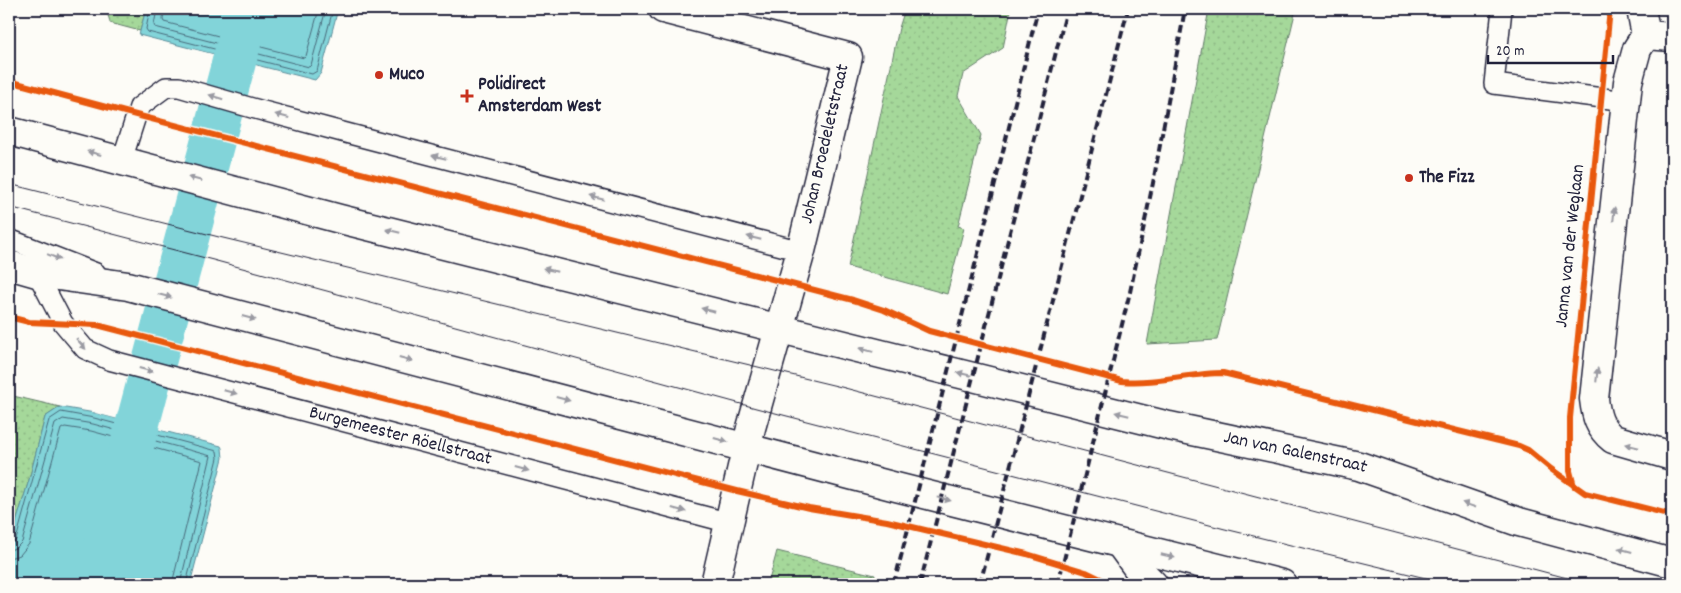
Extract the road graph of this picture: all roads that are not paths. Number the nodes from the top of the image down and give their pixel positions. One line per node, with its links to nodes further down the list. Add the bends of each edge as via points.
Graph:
1 (663, 9): 9 (main road, Johan Broedeletstraat, via 848,57)
2 (1502, 9): 5 (lane, via 1494,84)
3 (1644, 22): 4 (main road); 5 (main road, Janna van der Weglaan, via 1631,66)
4 (1672, 37)
5 (1626, 101): 15 (main road, Janna van der Weglaan, one-way to 5, via 1613,439 1606,434 1599,424 1594,399)
6 (9, 131): 7 (main road, one-way to 6)
7 (122, 160): 9 (lane, one-way to 7, via 179,87 166,87 140,107); 13 (main road, one-way to 7, via 340,219)
8 (9, 239): 12 (lane, one-way to 12)
9 (801, 250): 13 (main road, Johan Broedeletstraat)
10 (9, 265): 11 (main road)
11 (38, 273): 12 (main road); 16 (lane, Burgemeester Röellstraat, one-way to 16, via 63,323 85,349 109,360)
12 (128, 286): 14 (main road, one-way to 14)
13 (778, 328): 14 (main road); 18 (main road, Jan van Galenstraat, one-way to 13, via 1519,522 1359,466 1169,426)
14 (746, 447): 16 (main road); 17 (main road, one-way to 17)
15 (1672, 456)
16 (730, 523): 19 (main road)
17 (1120, 544): 20 (main road); 21 (main road, one-way to 21)
18 (1672, 563)
19 (715, 584)
20 (1153, 584)
21 (1282, 584)

